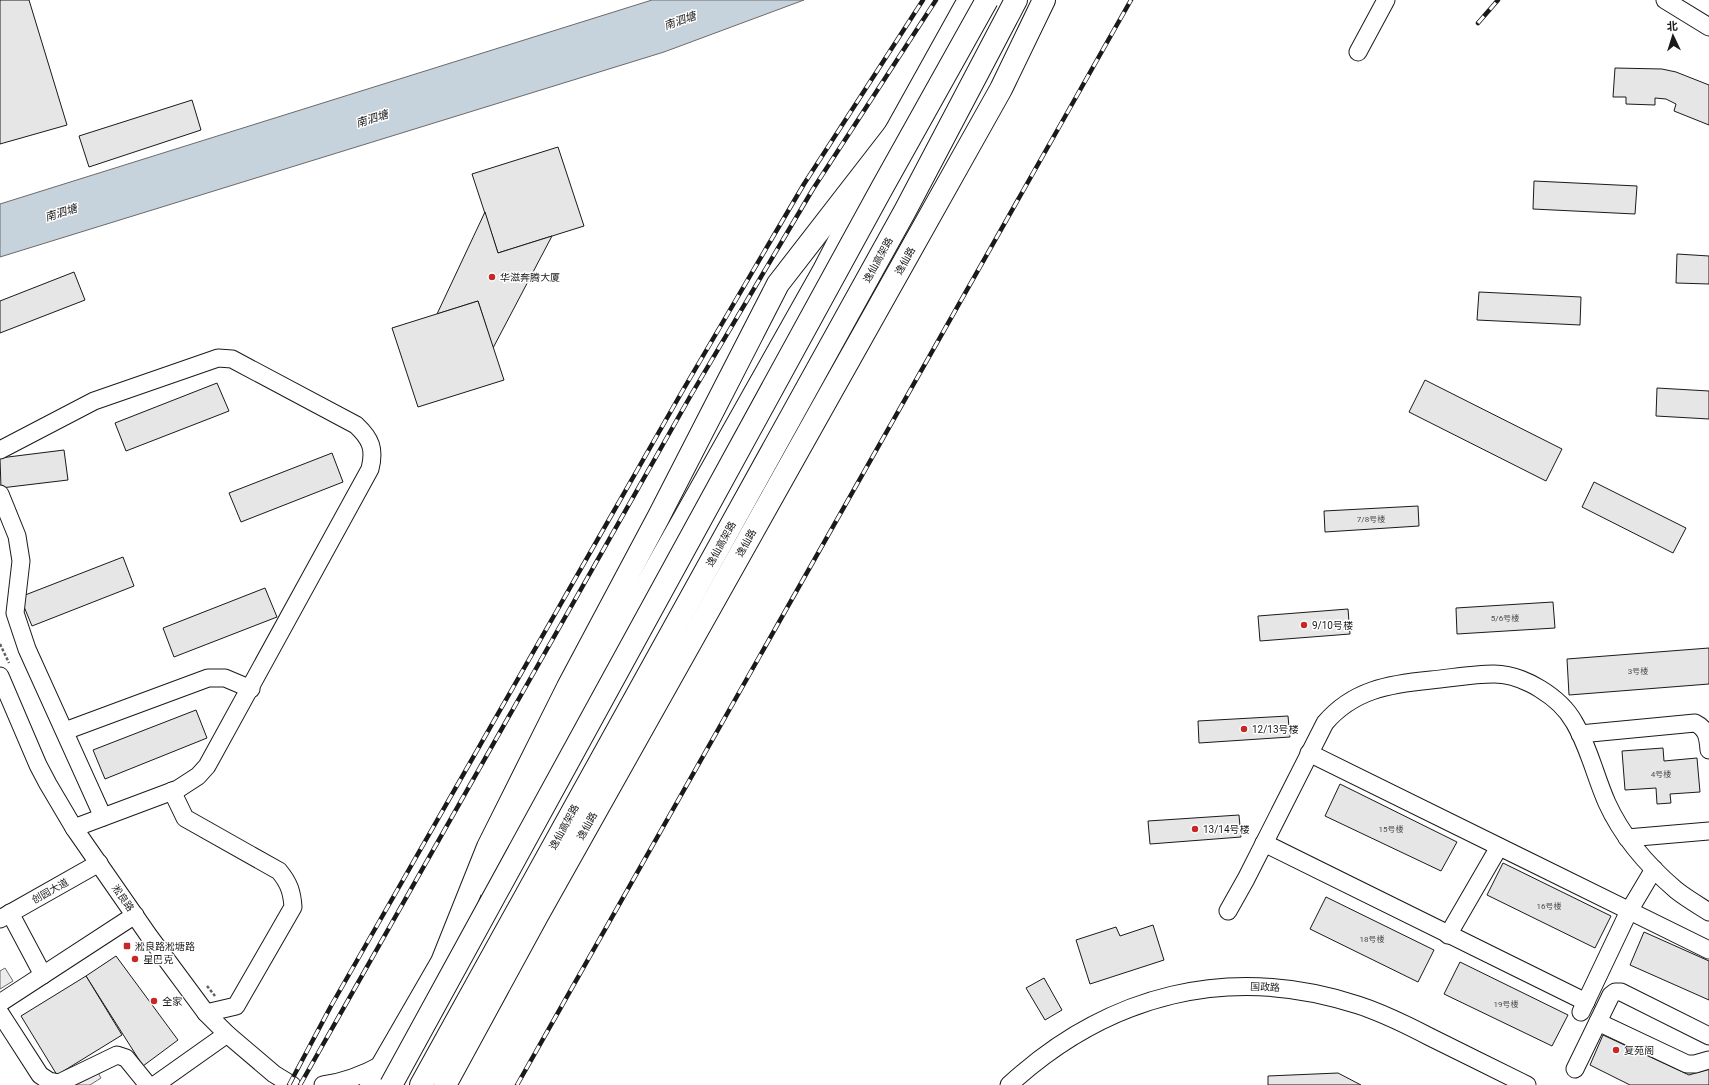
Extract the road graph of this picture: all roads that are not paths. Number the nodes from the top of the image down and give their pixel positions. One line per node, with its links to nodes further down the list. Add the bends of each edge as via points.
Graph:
1 (969, 0): 9 (main road)
2 (987, 0): 32 (main road, bridge)
3 (1016, 0): 51 (main road, 逸仙高架路, via 905,212)
4 (1044, 0): 52 (main road, 逸仙路, via 1001,89 537,916)
5 (1386, 0): 8 (street)
6 (1665, 0): 7 (street)
7 (1709, 26)
8 (1358, 52)
9 (895, 133): 32 (main road, bridge, via 823,272 565,730 505,849); 43 (main road, via 778,284 568,687 488,847 442,962); 50 (main road, via 845,275)
10 (0, 450): 13 (street, via 94,401 226,357 349,422 367,436 372,448 370,469)
11 (0, 494): 14 (street, via 17,536 21,561 16,612 27,648)
12 (0, 676): 20 (street, 淞良路, via 38,765)
13 (251, 689): 14 (street, via 225,678 208,678); 18 (street, via 208,766 198,776)
14 (65, 731): 19 (street)
15 (1580, 734): 16 (street, via 1695,723 1703,728 1708,736); 17 (street, via 1563,706 1547,693 1523,680 1489,674 1414,681 1376,688 1353,698 1336,710 1325,723); 22 (street, via 1607,803)
16 (1709, 750)
17 (1309, 753): 23 (street); 24 (street)
18 (172, 792): 19 (street); 38 (street, via 185,818 279,871 292,892 293,907 236,1006)
19 (103, 818): 20 (street)
20 (74, 828): 25 (street, 淞良路)
21 (1709, 831): 22 (street)
22 (1627, 838): 26 (street)
23 (1264, 843): 27 (street); 33 (street)
24 (1499, 847): 28 (street); 33 (street)
25 (99, 863): 30 (street, 淞良路); 31 (street, 创园大道)
26 (1654, 869): 28 (street); 29 (street, via 1677,890)
27 (1228, 911)
28 (1629, 911): 33 (street, via 1583,1007); 34 (street)
29 (1709, 912)
30 (135, 915): 35 (street); 38 (street, 淞良路)
31 (5, 916): 35 (street)
32 (481, 920): 50 (main road, bridge)
33 (1448, 935)
34 (1709, 950)
35 (43, 975): 36 (street)
36 (0, 1003)
37 (0, 1013): 45 (street, via 40,1075 49,1081 59,1083 117,1055 126,1058)
38 (206, 1013): 40 (street, 淞良路)
39 (1598, 1022): 41 (street, via 1611,995 1621,992); 42 (street, via 1686,1064); 44 (street)
40 (227, 1034): 46 (street); 47 (street, 淞良路, via 274,1074)
41 (1709, 1036)
42 (1709, 1060)
43 (383, 1064): 48 (street, via 341,1083); 49 (main road)
44 (1575, 1069)
45 (148, 1085)
46 (155, 1085)
47 (292, 1085)
48 (324, 1085)
49 (371, 1085)
50 (392, 1085)
51 (420, 1085)
52 (445, 1085)
53 (1009, 1085): 54 (street, 国政路, via 1065,1040 1133,1006 1178,993 1247,986 1321,994 1359,1005 1396,1020)
54 (1527, 1085)

